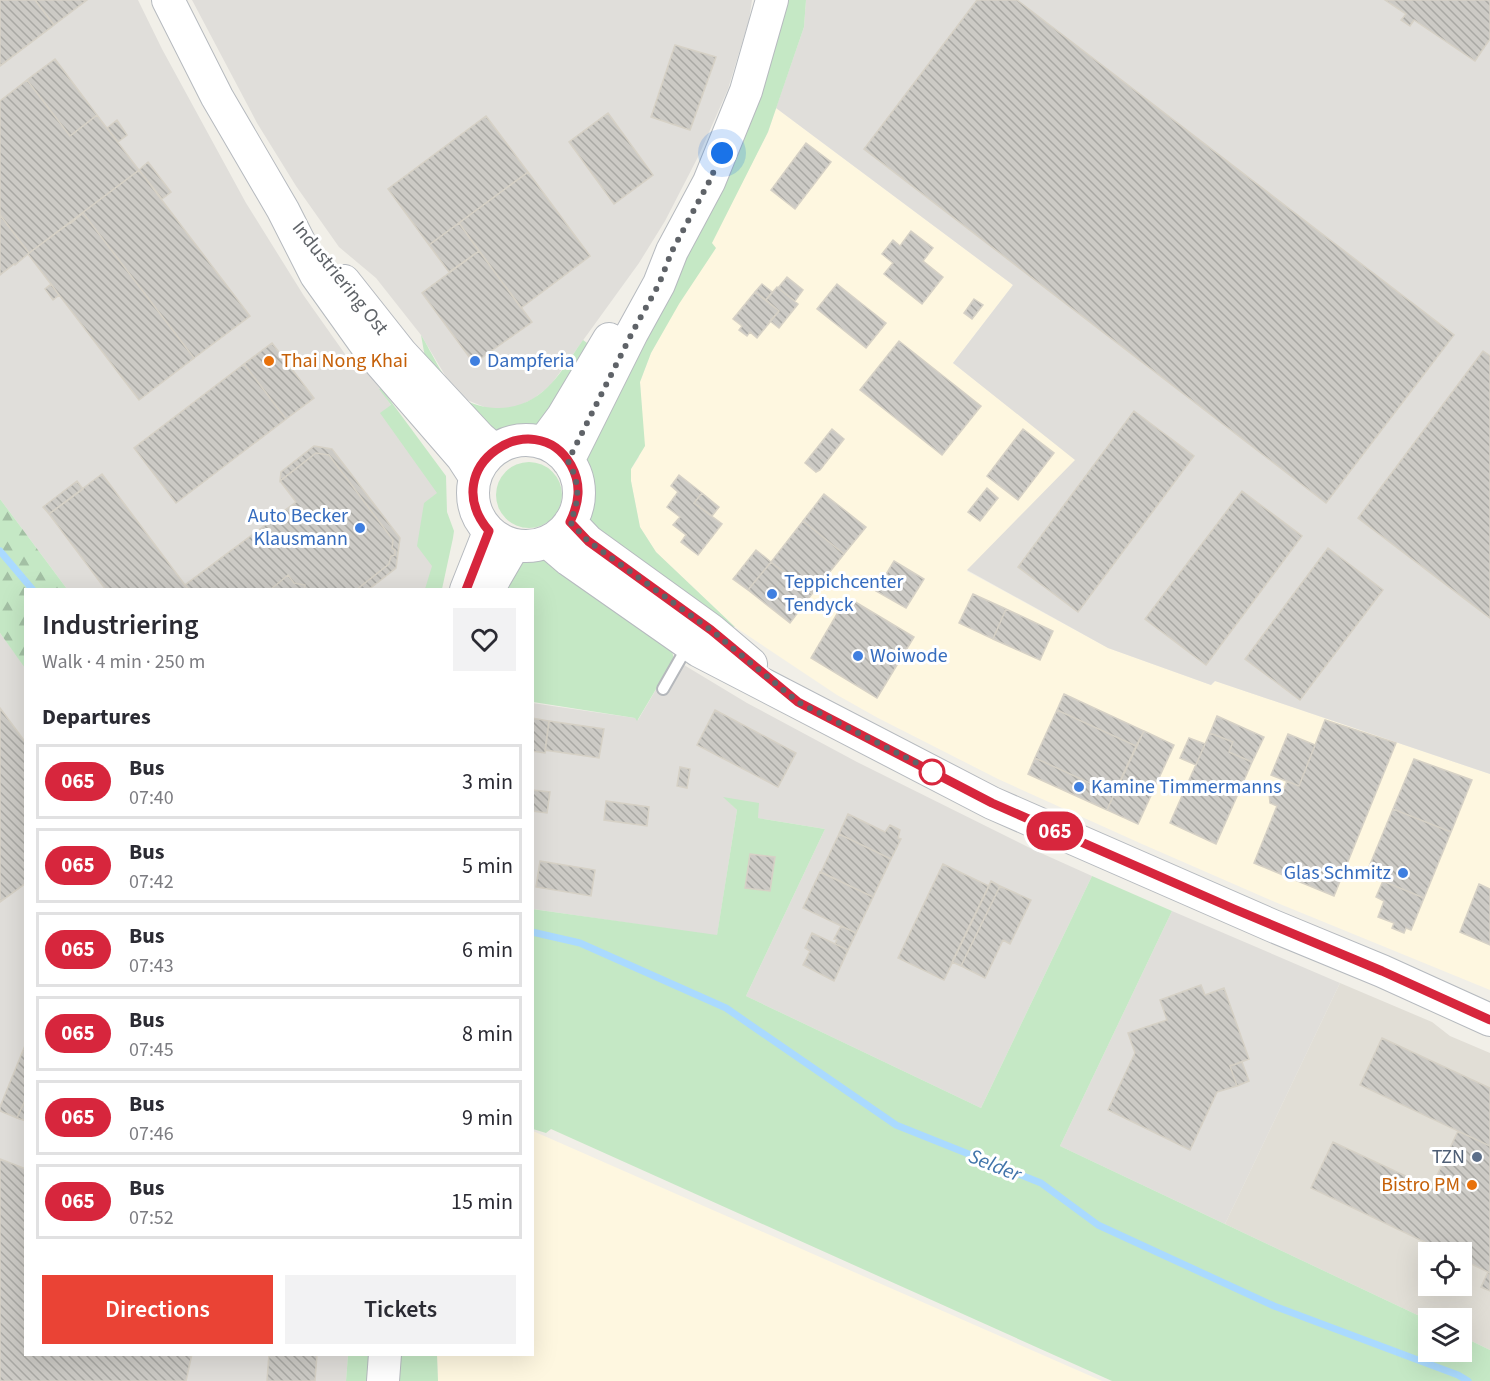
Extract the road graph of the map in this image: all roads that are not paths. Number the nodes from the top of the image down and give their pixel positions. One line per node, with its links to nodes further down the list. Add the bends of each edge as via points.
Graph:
1 (168, 0): 3 (street, Industriering Ost, via 217,97)
2 (772, 0): 4 (street, via 746,92 728,138)
3 (283, 210): 6 (street, Industriering Ost, via 314,240 401,353); 8 (street, Industriering Ost, via 316,275 344,316)
4 (672, 251): 5 (street, via 612,334); 7 (street)
5 (543, 443): 6 (street, via 518,441); 7 (street)
6 (494, 450): 8 (street)
7 (568, 461): 9 (street, via 579,491 576,510)
8 (475, 477): 10 (street, via 476,512)
9 (559, 532): 10 (street, via 526,546); 13 (street, via 569,560); 15 (street, via 588,541 711,630)
10 (502, 538): 11 (street); 12 (street)
11 (467, 588)
12 (489, 588)
13 (688, 644): 14 (lane); 15 (street)
14 (663, 689)
15 (798, 702): 16 (street, via 992,803)
16 (1490, 1020)

